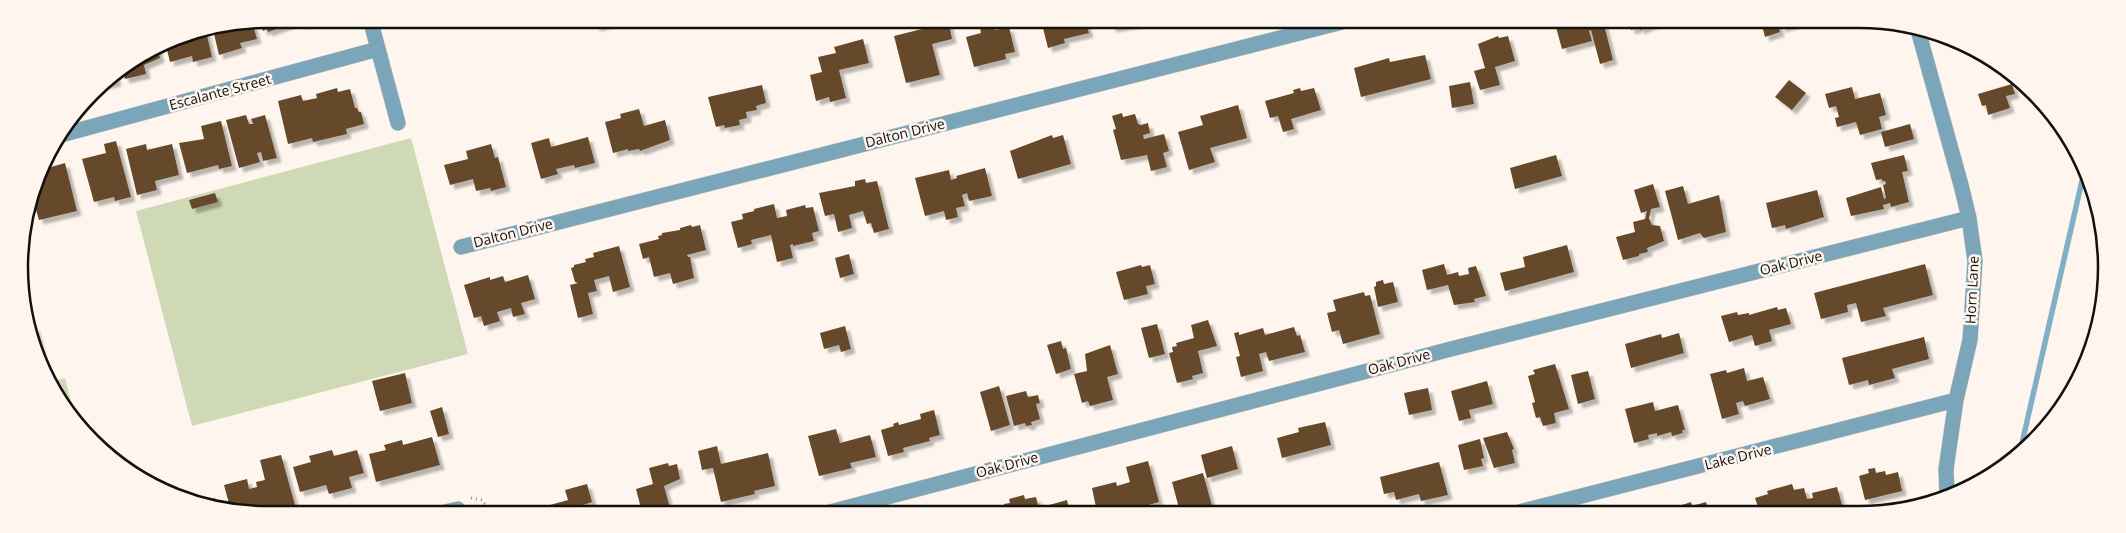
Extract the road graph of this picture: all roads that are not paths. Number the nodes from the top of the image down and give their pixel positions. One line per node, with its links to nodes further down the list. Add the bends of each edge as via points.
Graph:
1 (372, 28): 4 (street)
2 (1319, 28): 8 (street, Dalton Drive)
3 (1920, 36): 7 (street, Horn Lane)
4 (378, 49): 5 (street); 6 (street, Escalante Street)
5 (398, 123)
6 (70, 132)
7 (1969, 218): 9 (street, Horn Lane, via 1975,276 1970,340); 11 (street, Oak Drive, via 1450,348)
8 (461, 247)
9 (1956, 400): 10 (street, Horn Lane, via 1946,468); 12 (street, Lake Drive)
10 (1947, 489)
11 (853, 506)
12 (1542, 506)

